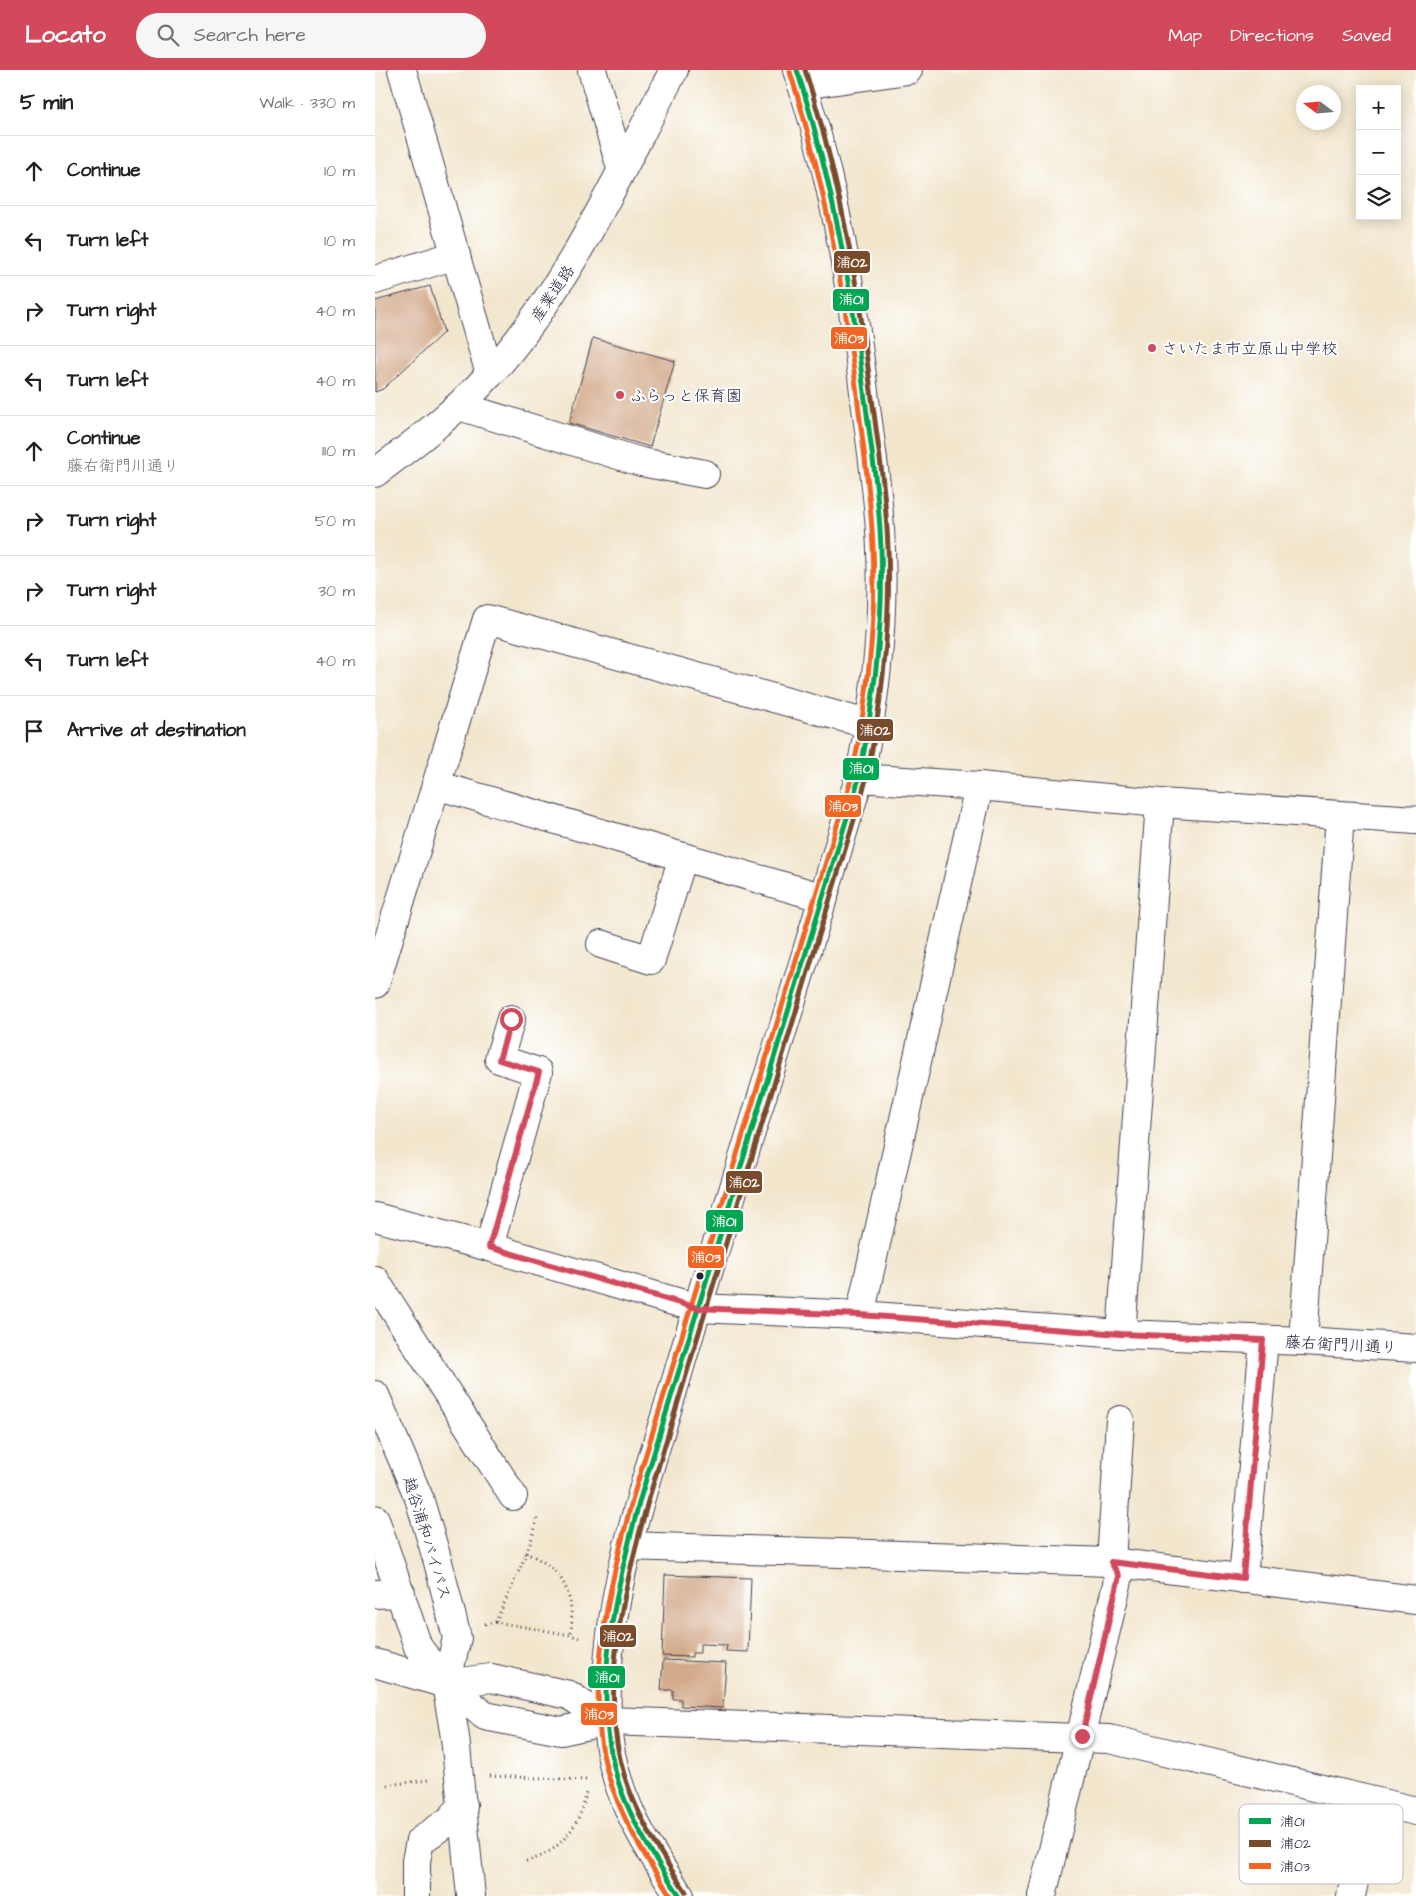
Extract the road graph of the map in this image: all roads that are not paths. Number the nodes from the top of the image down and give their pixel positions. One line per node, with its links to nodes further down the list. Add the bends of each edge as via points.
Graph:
1 (402, 70): 7 (main road)
2 (592, 70): 6 (main road)
3 (674, 70): 6 (main road, 産業道路)
4 (908, 70): 5 (main road)
5 (799, 77): 13 (main road, via 828,176 854,311 871,443 881,549 879,639)
6 (621, 168): 9 (main road, 産業道路, via 571,265 530,325)
7 (455, 255): 8 (main road); 9 (main road)
8 (375, 280)
9 (490, 374): 10 (main road, 産業道路)
10 (459, 406): 11 (main road, 産業道路); 12 (main road, via 641,462)
11 (375, 472)
12 (705, 474)
13 (871, 725): 14 (main road); 15 (main road, via 487,619)
14 (859, 778): 16 (main road); 21 (main road)
15 (436, 785): 20 (main road); 23 (main road)
16 (979, 786): 17 (main road); 29 (main road)
17 (1160, 803): 18 (main road); 30 (main road)
18 (1340, 815): 19 (main road); 32 (main road)
19 (1416, 820)
20 (683, 857): 21 (main road); 22 (main road, via 651,960)
21 (824, 898): 28 (main road)
22 (601, 944)
23 (375, 984)
24 (511, 1019): 26 (main road, via 499,1060 539,1072)
25 (375, 1217): 26 (main road, 藤右衛門川通り)
26 (489, 1247): 28 (main road, 藤右衛門川通り)
27 (375, 1280): 36 (main road)
28 (697, 1308): 29 (main road, 藤右衛門川通り); 38 (main road)
29 (860, 1315): 30 (main road, 藤右衛門川通り)
30 (1121, 1334): 31 (main road, 藤右衛門川通り)
31 (1263, 1340): 32 (main road, 藤右衛門川通り); 40 (main road)
32 (1303, 1341): 33 (main road, 藤右衛門川通り)
33 (1416, 1348)
34 (375, 1395): 44 (main road, 越谷浦和バイパス, via 419,1498 439,1562 457,1638)
35 (1121, 1420): 39 (main road)
36 (525, 1501)
37 (375, 1519): 41 (main road, 越谷浦和バイパス)
38 (628, 1546): 39 (main road); 45 (main road, via 613,1616 607,1675)
39 (1111, 1562): 40 (main road); 46 (main road, via 1119,1576)
40 (1243, 1578): 42 (main road)
41 (388, 1594): 44 (main road, 越谷浦和バイパス, via 418,1647)
42 (1416, 1600)
43 (375, 1663): 44 (main road)
44 (446, 1684): 45 (main road, via 491,1678 569,1695); 45 (main road, via 485,1716 561,1731); 50 (main road, 越谷浦和バイパス)
45 (607, 1721): 46 (main road); 55 (main road, via 612,1764 627,1808 649,1850)
46 (1082, 1736): 47 (main road, via 1109,1739); 56 (main road)
47 (1371, 1801): 48 (main road); 49 (main road)
48 (1370, 1804)
49 (1384, 1804)
50 (463, 1805): 53 (main road, via 450,1820 420,1841 416,1861); 54 (main road, 越谷浦和バイパス)
51 (1403, 1808): 52 (main road)
52 (1416, 1811)
53 (416, 1896)
54 (471, 1896)
55 (680, 1896)
56 (1042, 1896)

